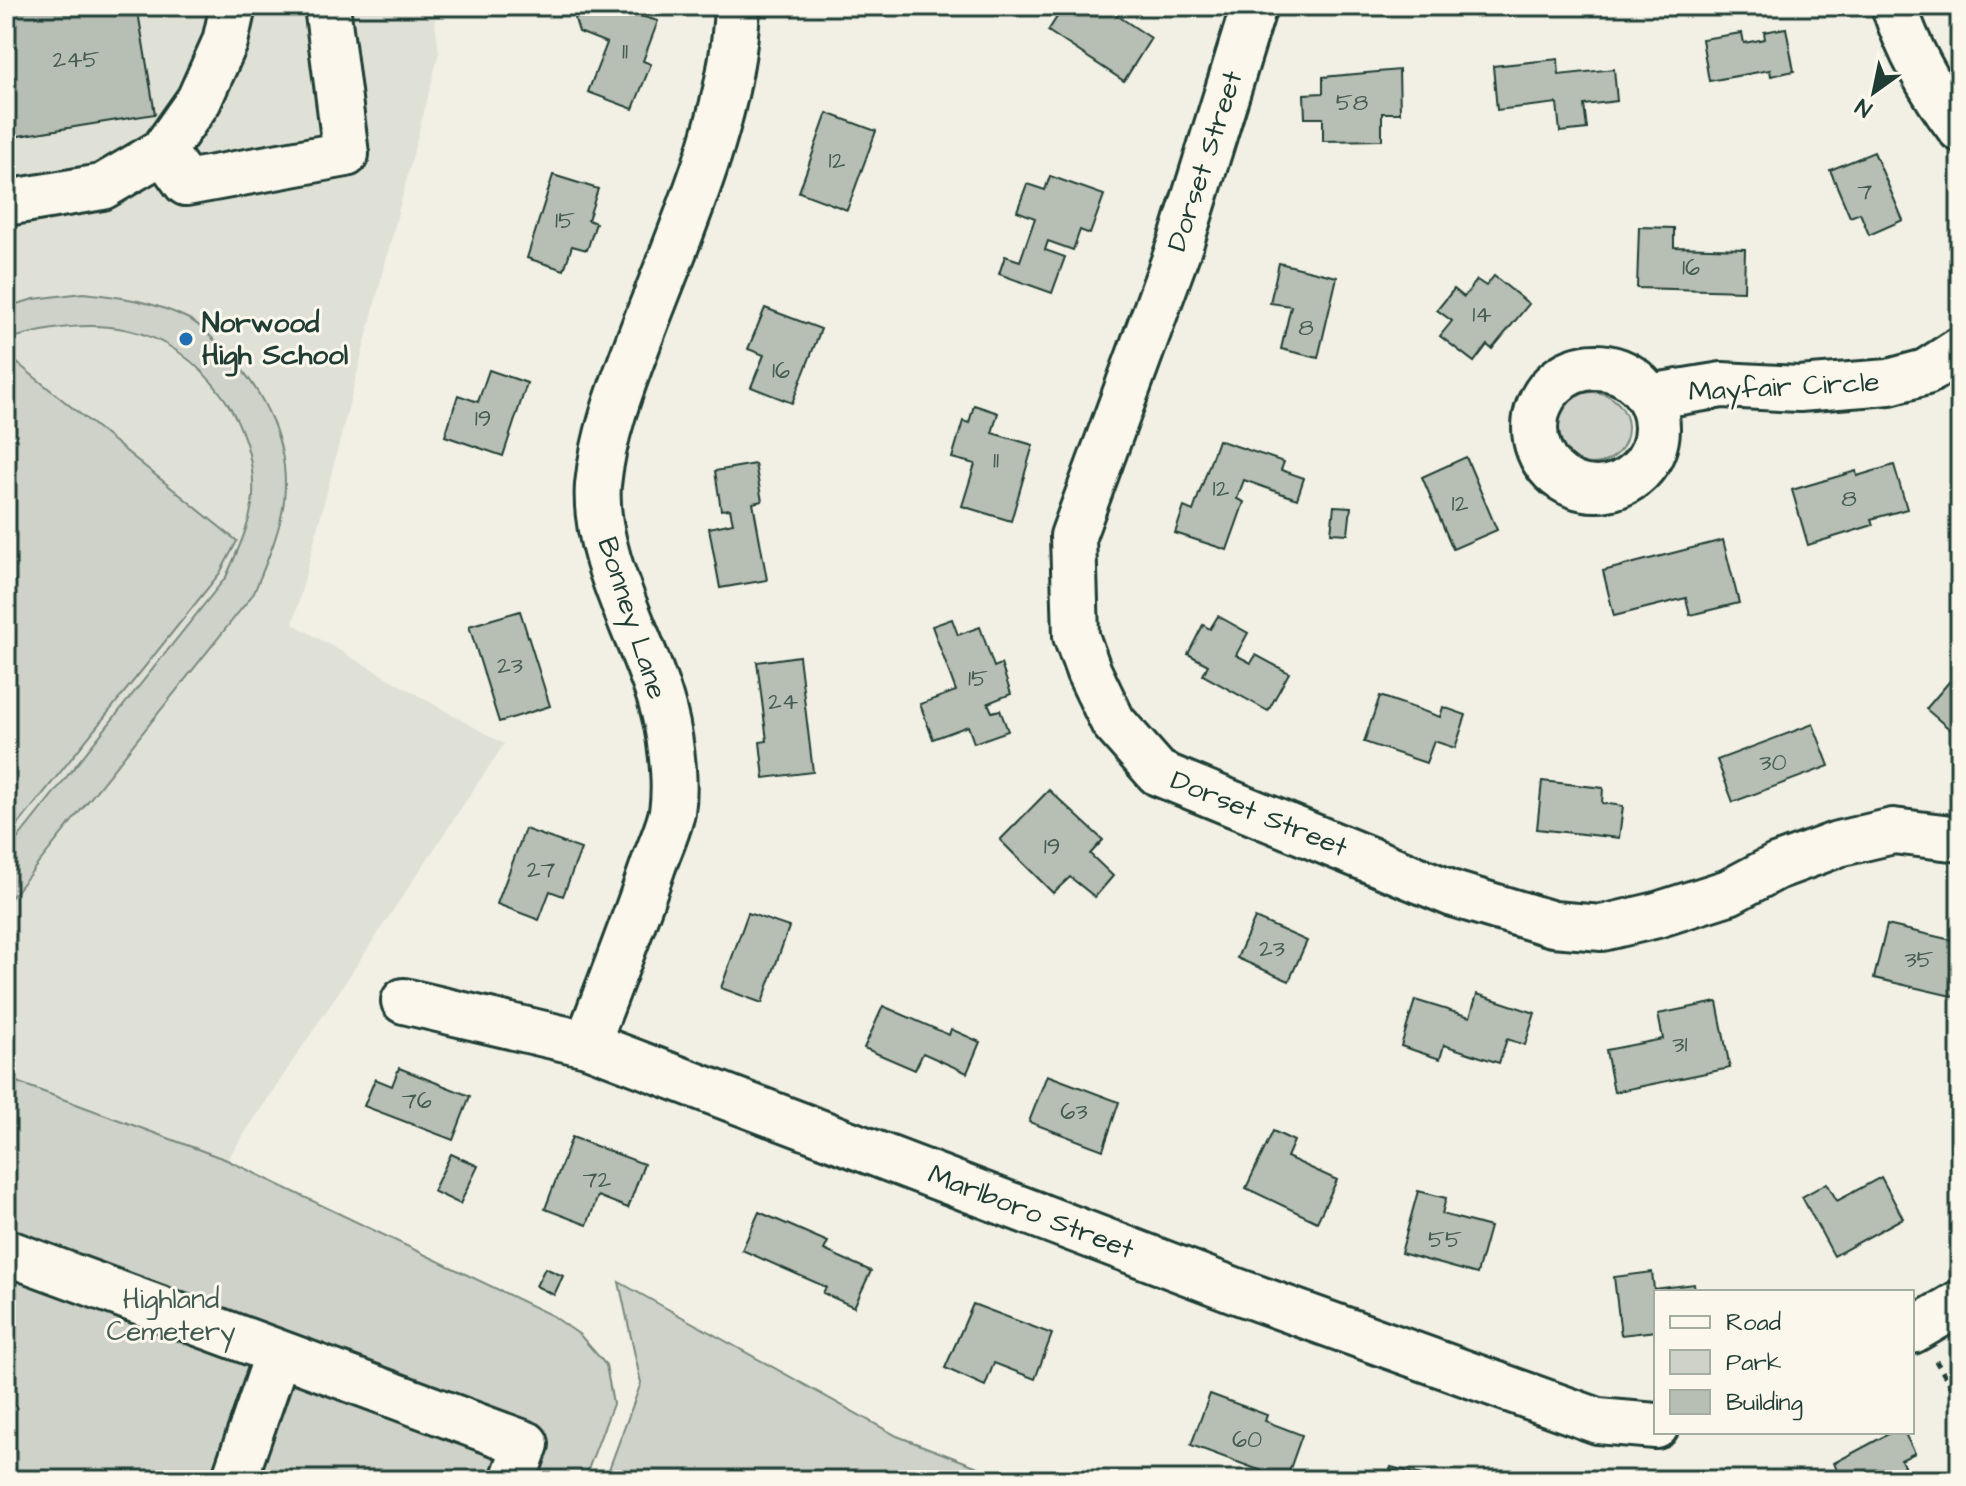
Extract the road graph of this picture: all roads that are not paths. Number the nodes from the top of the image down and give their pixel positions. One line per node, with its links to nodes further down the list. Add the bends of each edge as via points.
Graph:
1 (233, 6): 7 (street, via 225,42 199,100)
2 (327, 6): 7 (street, via 346,154 186,183)
3 (737, 6): 13 (street, Bonney Lane, via 731,74 716,129 614,405 598,486 601,529 661,700 672,763 672,812)
4 (1254, 6): 11 (street, Dorset Street, via 1181,242 1073,536 1076,636 1113,722 1158,773 1453,894 1553,924 1602,928 1657,915 1729,892 1838,844 1893,831)
5 (1894, 6): 6 (street, via 1936,97)
6 (1960, 129)
7 (163, 151): 8 (street, via 102,187)
8 (6, 203)
9 (1960, 350): 10 (street, Mayfair Circle, via 1926,372 1889,382 1799,389 1722,385)
10 (1649, 397)
11 (1960, 839)
12 (404, 1001): 13 (street, Marlboro Street)
13 (587, 1044): 18 (street, Marlboro Street, via 1237,1291 1598,1421)
14 (6, 1252): 17 (street)
15 (1960, 1303): 16 (street)
16 (1914, 1330)
17 (278, 1353): 19 (street); 20 (street)
18 (1654, 1426)
19 (520, 1462)
20 (234, 1480)

